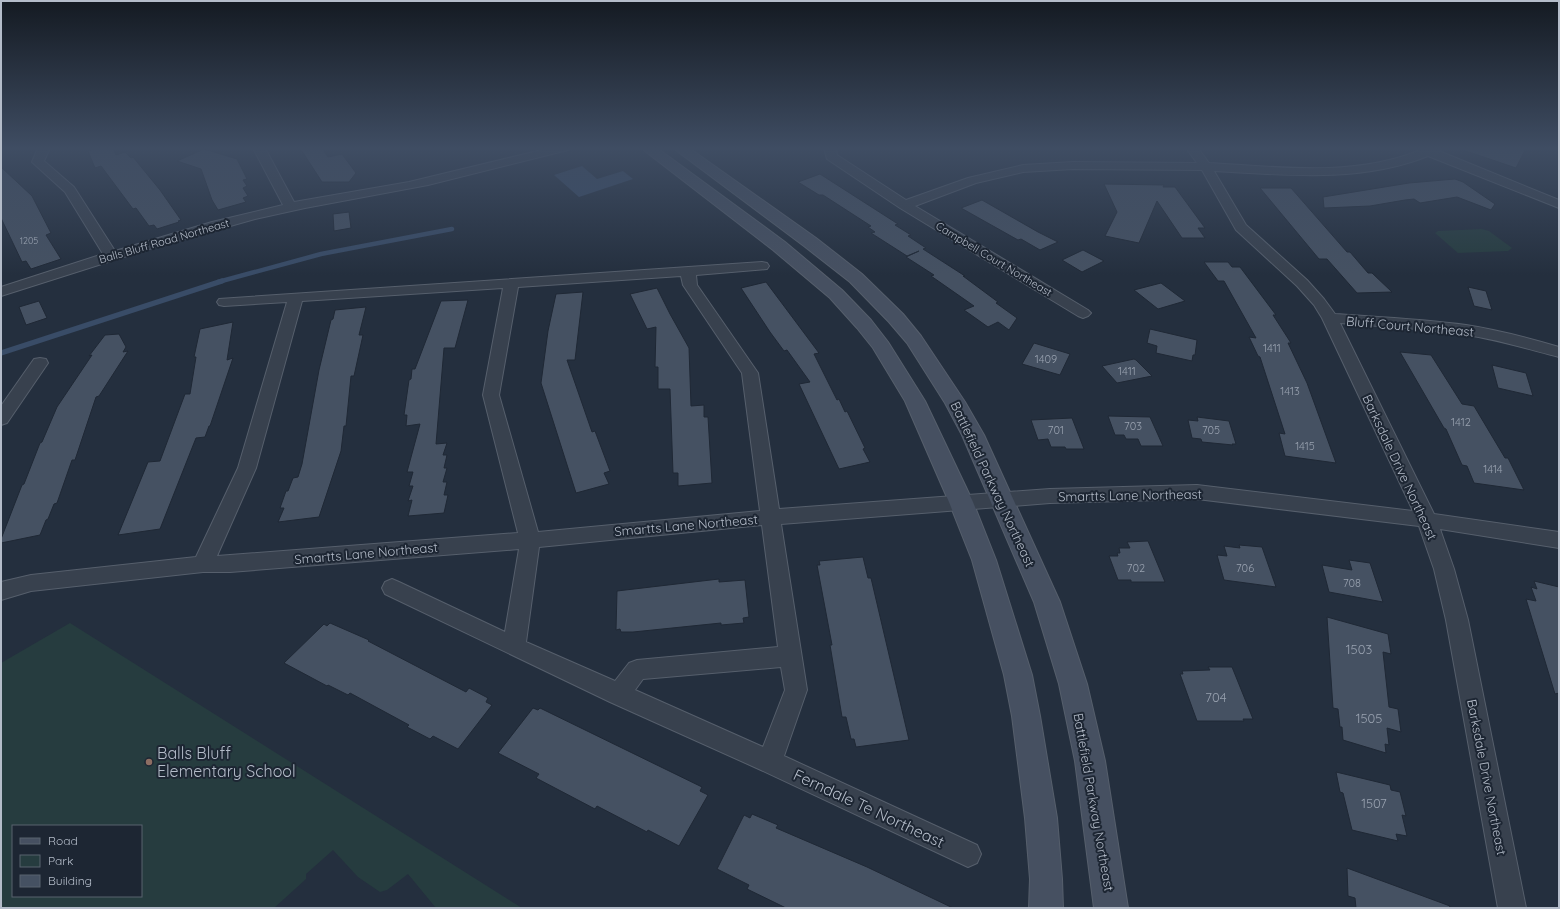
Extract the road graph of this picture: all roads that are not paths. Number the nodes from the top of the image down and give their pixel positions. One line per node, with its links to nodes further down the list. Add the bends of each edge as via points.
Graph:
1 (70, 190): 13 (street)
2 (282, 190): 12 (street)
3 (383, 190): 12 (street, Balls Bluff Road Northeast)
4 (705, 190): 26 (main road, via 814,274 864,324 893,363 915,400)
5 (739, 190): 25 (main road, Battlefield Parkway Northeast, via 836,261 896,318 914,340 955,402)
6 (883, 190): 11 (street, Campbell Court Northeast)
7 (945, 190): 11 (street)
8 (1220, 190): 21 (street, Barksdale Drive Northeast, via 1241,226 1302,283)
9 (1526, 190): 10 (street)
10 (1559, 204)
11 (905, 205): 20 (street, Campbell Court Northeast)
12 (290, 206): 13 (street, Balls Bluff Road Northeast)
13 (111, 256): 17 (street, Balls Bluff Road Northeast)
14 (762, 266): 15 (street)
15 (688, 272): 16 (street); 27 (street, Smartts Lane Northeast, via 690,285 750,373)
16 (511, 284): 18 (street); 29 (street, via 492,394)
17 (1, 292)
18 (296, 298): 19 (street); 31 (street, via 247,468)
19 (224, 302)
20 (1083, 313)
21 (1330, 318): 22 (street, Bluff Court Northeast, via 1468,330 1521,340); 28 (street, Barksdale Drive Northeast)
22 (1559, 352)
23 (40, 363): 24 (street)
24 (1, 420)
25 (1002, 500): 26 (street, Smartts Lane Northeast); 28 (street, Smartts Lane Northeast, via 1050,496 1197,492); 40 (main road, Battlefield Parkway Northeast, via 1048,602 1073,684 1090,760)
26 (961, 502): 27 (street, Smartts Lane Northeast); 39 (main road, via 984,560 1018,675 1040,818)
27 (771, 517): 29 (street, Smartts Lane Northeast); 35 (street)
28 (1427, 520): 30 (street, Smartts Lane Northeast); 41 (street, Barksdale Drive Northeast, via 1444,569 1457,620)
29 (530, 540): 31 (street, Smartts Lane Northeast); 34 (street)
30 (1559, 540)
31 (203, 564): 33 (street, Smartts Lane Northeast, via 31,583)
32 (392, 588): 34 (street, Ferndale Te Northeast)
33 (1, 591)
34 (514, 647): 36 (street, Ferndale Te Northeast)
35 (790, 656): 36 (street, via 637,670); 37 (street, via 796,690)
36 (618, 695): 37 (street, Ferndale Te Northeast)
37 (770, 762): 38 (street, Ferndale Te Northeast)
38 (968, 854)
39 (1046, 908)
40 (1111, 908)
41 (1512, 908)

